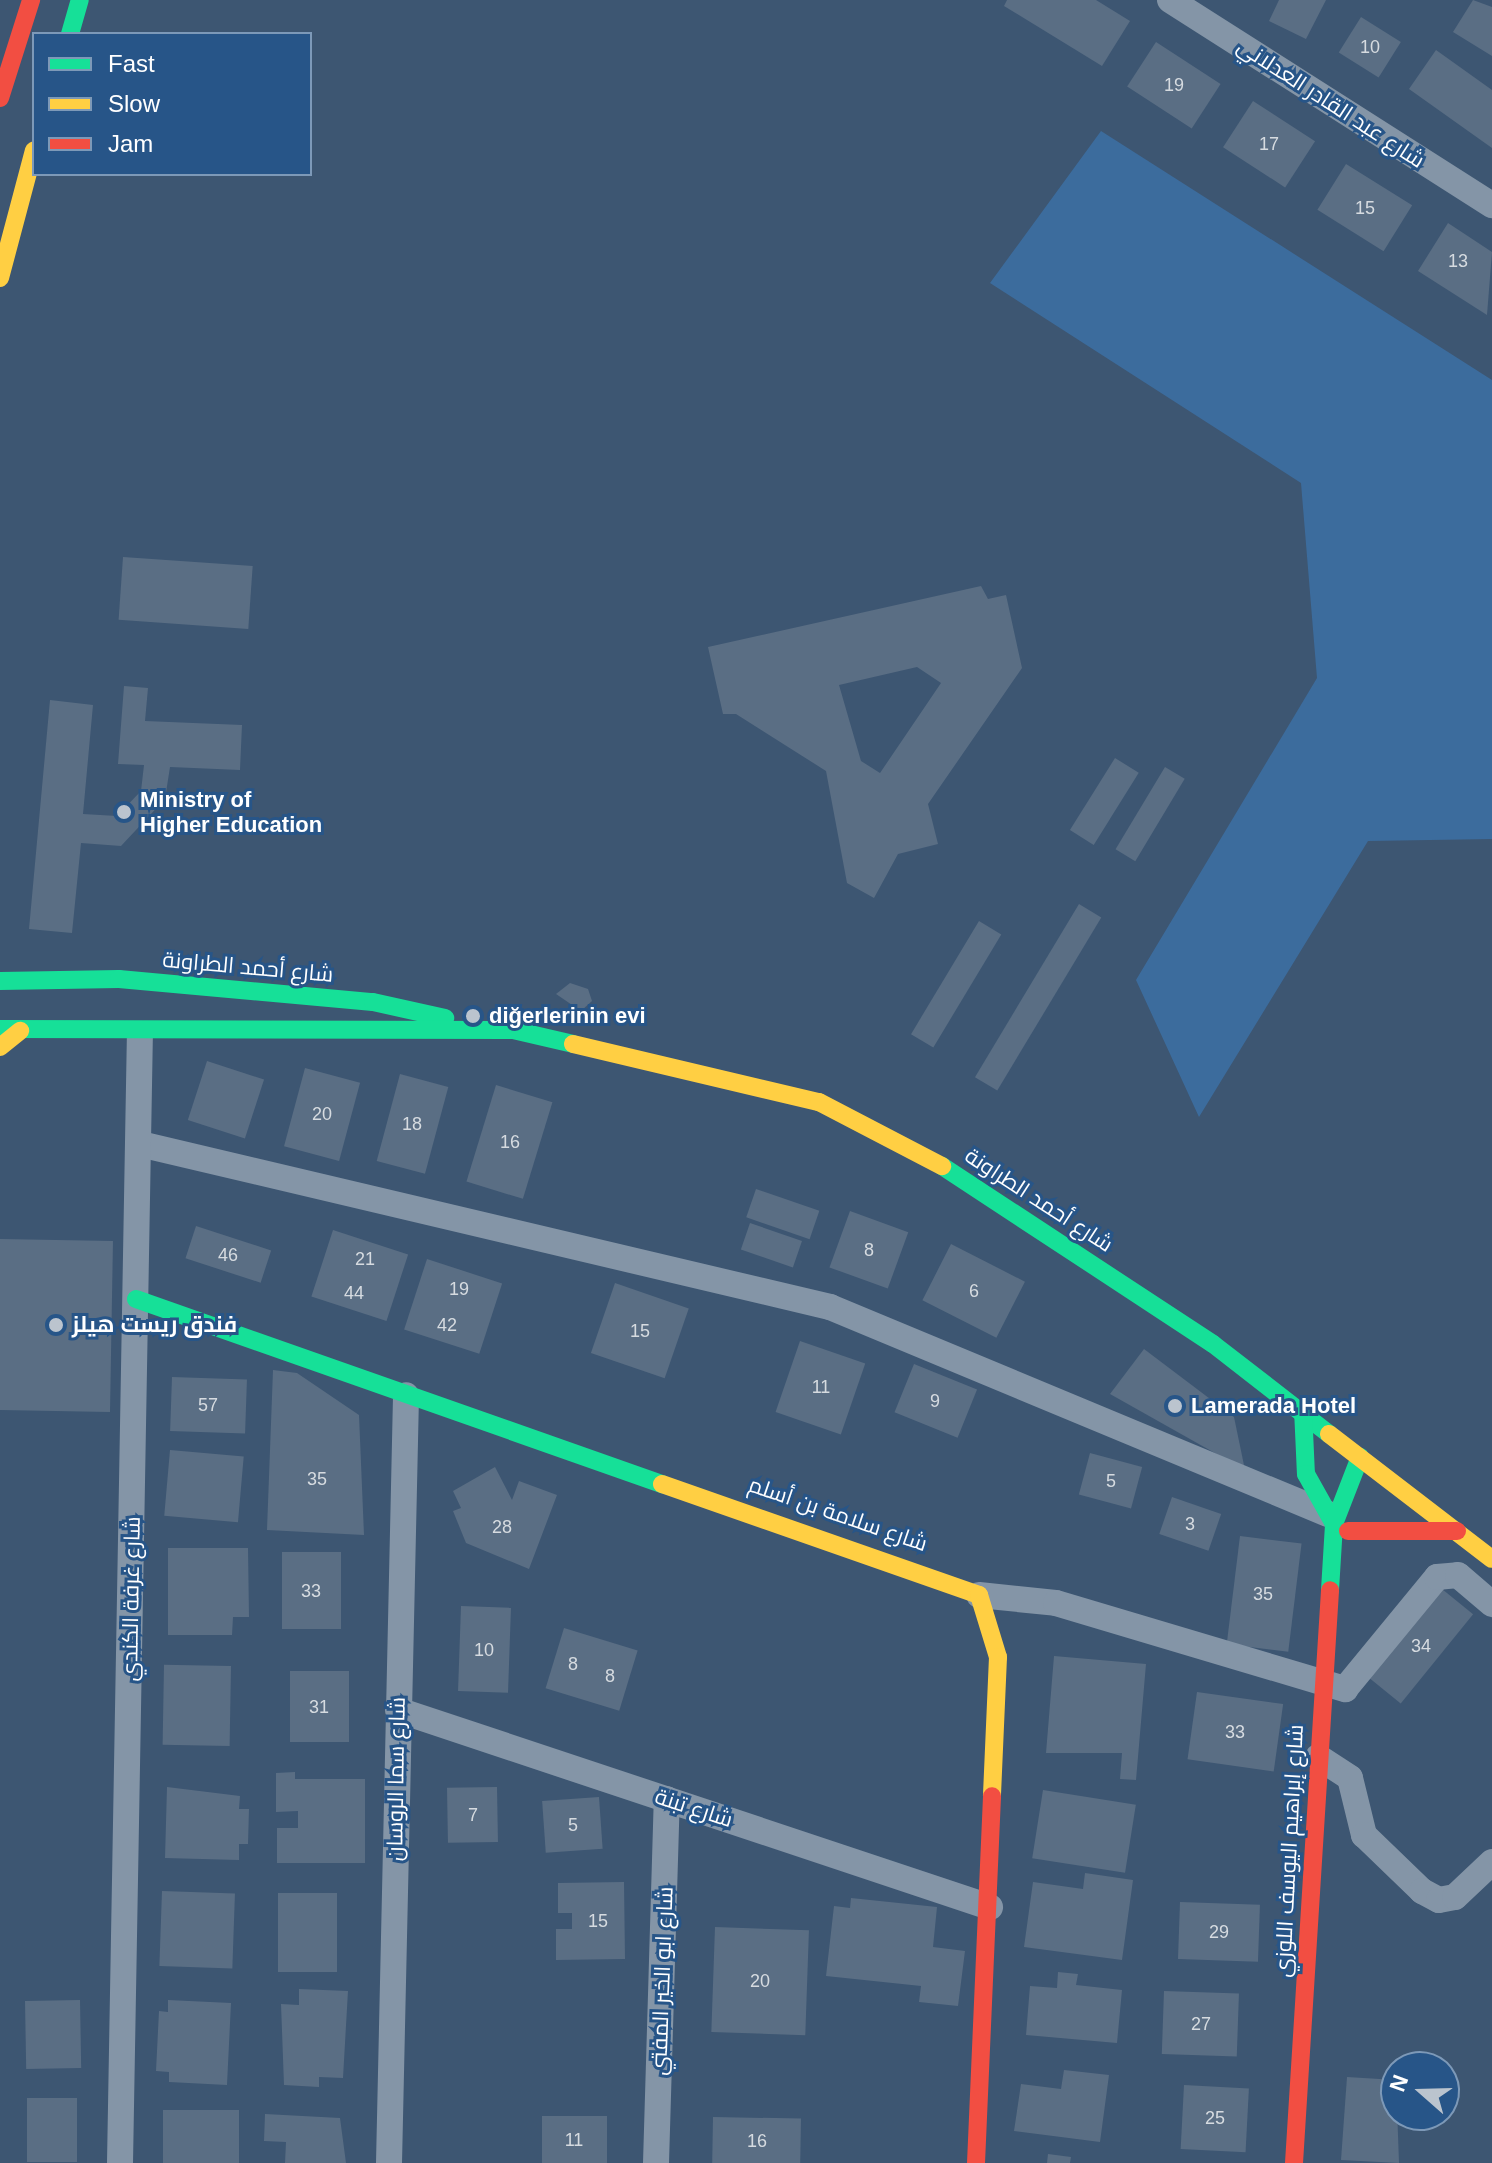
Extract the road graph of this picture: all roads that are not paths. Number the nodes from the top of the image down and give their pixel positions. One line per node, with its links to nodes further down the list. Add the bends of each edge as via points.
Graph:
1 (31, 0): 5 (street)
2 (80, 0): 4 (street)
3 (1170, 0): 7 (street, شارع عبد القادر العدلاني)
4 (71, 32)
5 (0, 98)
6 (32, 158): 8 (street)
7 (1492, 205)
8 (0, 278)
9 (0, 981): 11 (street, شارع أحمد الطراونة, via 119,979 373,1002)
10 (0, 1029): 12 (street, شارع أحمد الطراونة)
11 (489, 1029): 13 (street, شارع أحمد الطراونة); 18 (street, شارع أحمد الطراونة, via 681,1064 870,1122)
12 (20, 1031): 13 (street, شارع أحمد الطراونة); 14 (street)
13 (140, 1034): 15 (street, شارع غرفة الكندي)
14 (0, 1047)
15 (140, 1144): 16 (street, شارع غرفة الكندي); 21 (street, via 830,1307)
16 (136, 1299): 17 (street, شارع سلامة بن أسلم); 32 (street, شارع غرفة الكندي)
17 (406, 1395): 24 (street, شارع سلامة بن أسلم, via 721,1499); 27 (street, شارع سما الروسان)
18 (1303, 1409): 19 (street, شارع أحمد الطراونة); 21 (street, via 1302,1456)
19 (1360, 1457): 20 (street, شارع أحمد الطراونة); 21 (street, شارع إبراهيم اليوسف اللوزي)
20 (1379, 1474): 21 (street, شارع إبراهيم اليوسف اللوزي); 22 (street, شارع أحمد الطراونة)
21 (1336, 1528): 22 (street); 26 (street, شارع إبراهيم اليوسف اللوزي)
22 (1457, 1531): 23 (street, شارع أحمد الطراونة)
23 (1492, 1559)
24 (979, 1595): 26 (street, via 1056,1603); 31 (street, via 998,1657)
25 (1492, 1604): 26 (street, via 1458,1575 1437,1577 1351,1686)
26 (1322, 1684): 28 (street, شارع إبراهيم اليوسف اللوزي)
27 (398, 1710): 29 (street, شارع تبنة); 33 (street, شارع سما الروسان)
28 (1318, 1757): 30 (street, via 1350,1778 1364,1835 1422,1891 1439,1900 1455,1897); 36 (street, شارع إبراهيم اليوسف اللوزي)
29 (667, 1799): 31 (street, شارع تبنة); 34 (street, شارع ابو الخير المفتي)
30 (1492, 1862)
31 (990, 1907): 35 (street)
32 (120, 2163)
33 (389, 2163)
34 (656, 2163)
35 (976, 2163)
36 (1294, 2163)

